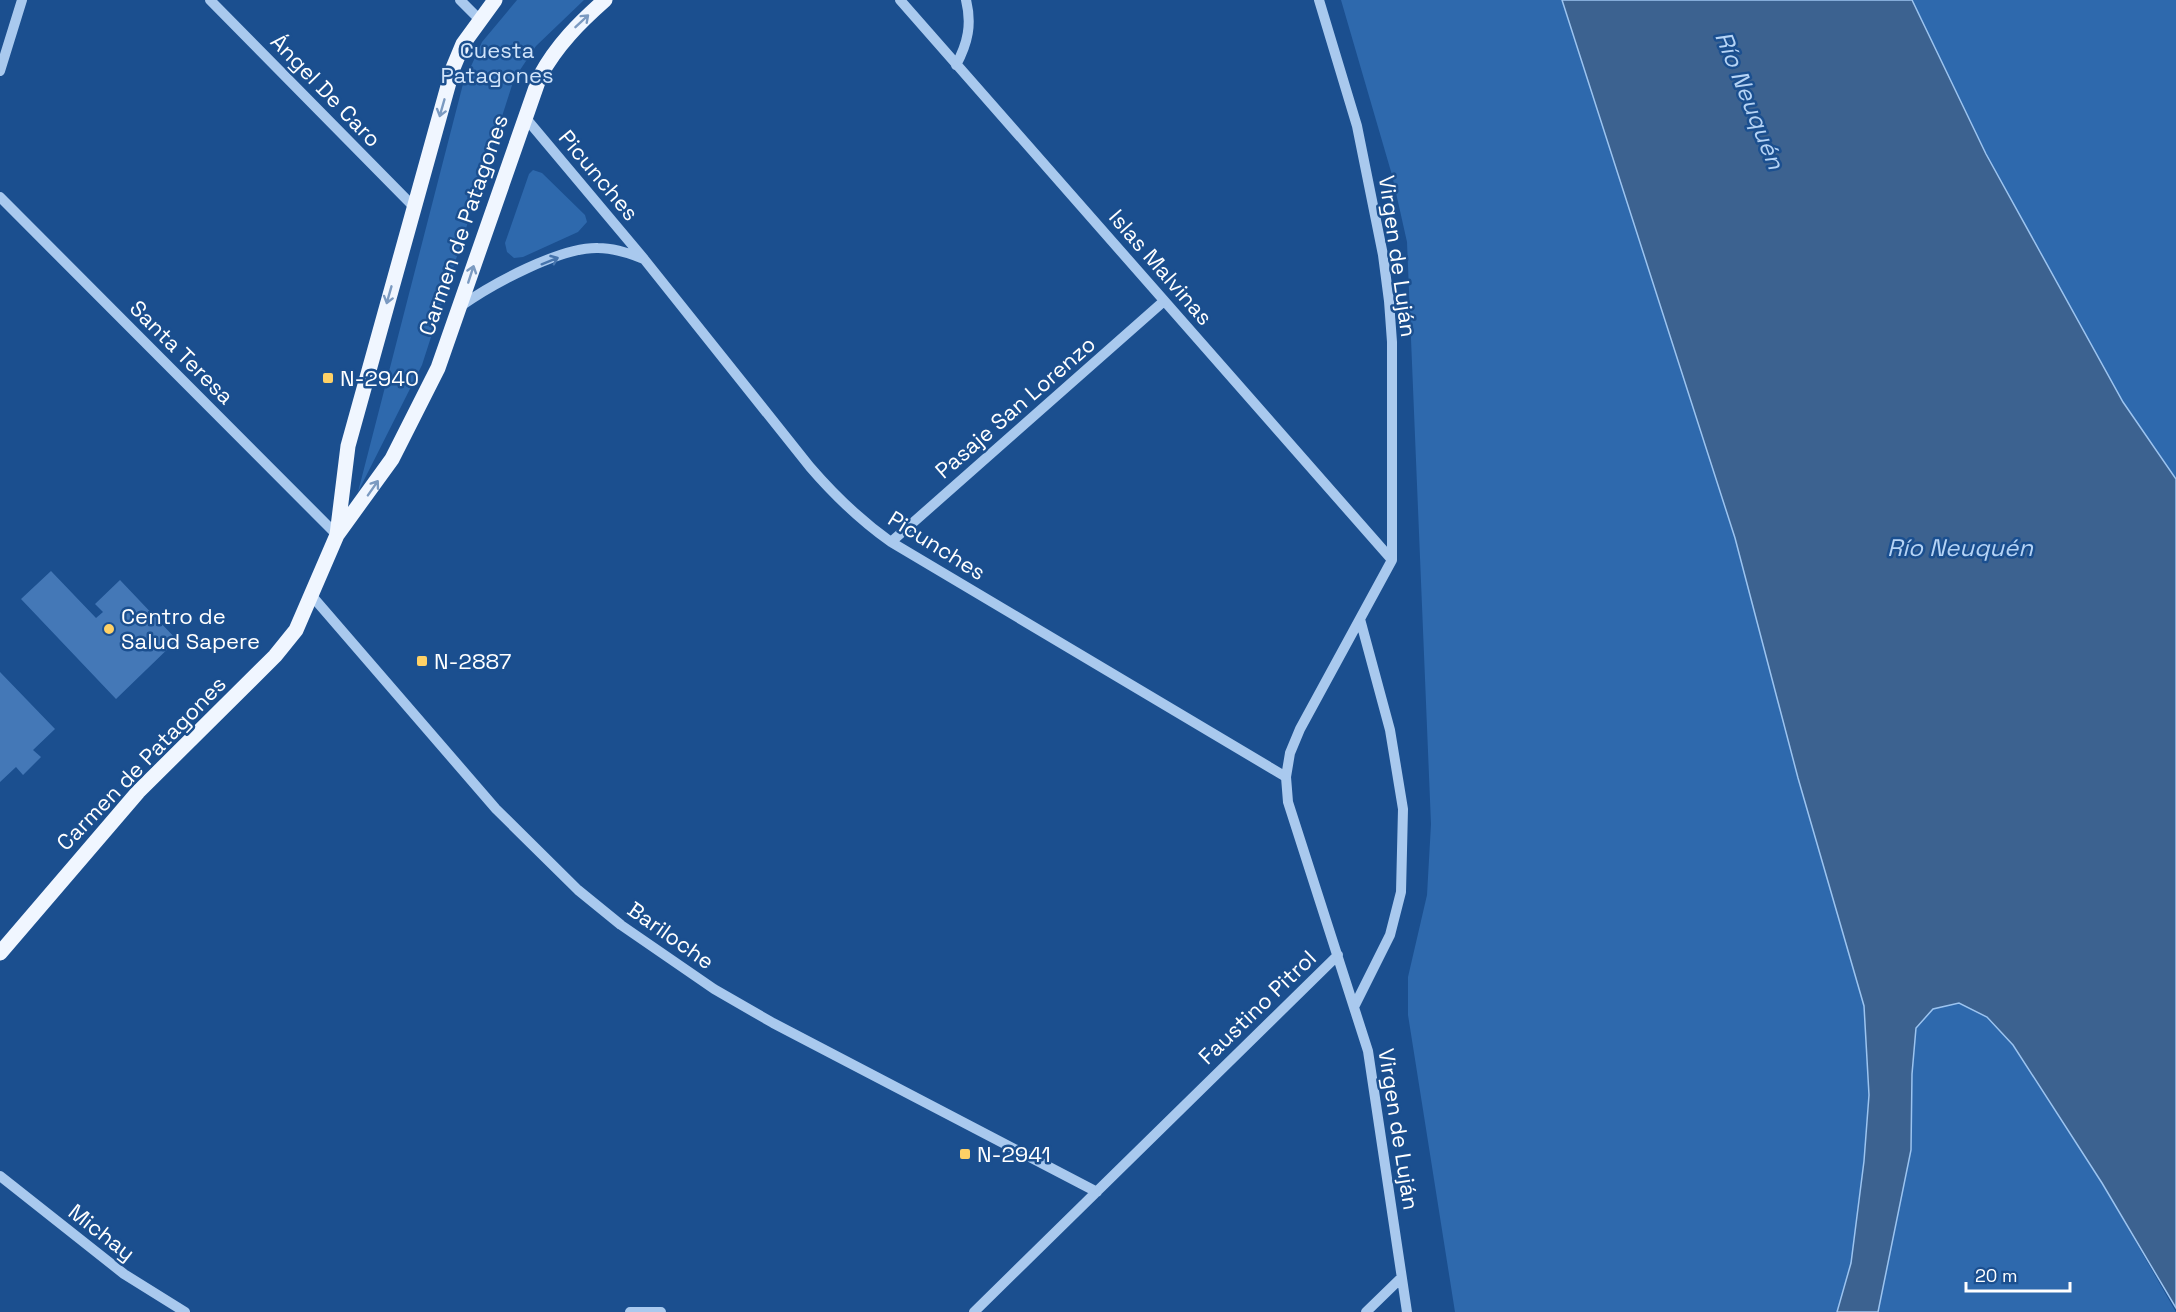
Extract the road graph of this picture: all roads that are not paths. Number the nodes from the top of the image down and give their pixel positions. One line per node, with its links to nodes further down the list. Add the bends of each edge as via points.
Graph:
1 (22, 0): 11 (street)
2 (210, 0): 14 (street, Ángel De Caro)
3 (460, 0): 9 (street)
4 (495, 0): 9 (main road, Carmen de Patagones)
5 (605, 0): 12 (main road, Carmen de Patagones, one-way to 5, via 554,51)
6 (900, 0): 10 (street, Islas Malvinas)
7 (966, 0): 10 (street, via 968,42)
8 (1319, 0): 20 (street, Virgen de Luján, via 1357,126 1389,301)
9 (479, 19): 14 (main road, Carmen de Patagones, one-way to 14, via 453,68)
10 (956, 65): 16 (street, Islas Malvinas)
11 (0, 71)
12 (524, 116): 15 (street, Picunches); 17 (main road, Carmen de Patagones, one-way to 12)
13 (0, 197): 18 (street, Santa Teresa)
14 (414, 207): 18 (main road, Carmen de Patagones, one-way to 18, via 348,446)
15 (644, 259): 17 (street, Picunches, one-way to 15, via 505,279 580,250 611,249); 19 (street, Picunches, via 837,498)
16 (1164, 301): 19 (street, Pasaje San Lorenzo); 20 (street, Islas Malvinas)
17 (461, 306): 18 (main road, Carmen de Patagones, one-way to 17, via 392,459 438,368)
18 (337, 535): 21 (main road, Carmen de Patagones)
19 (891, 542): 23 (street, Picunches)
20 (1392, 560): 22 (street, Faustino Pitrol)
21 (312, 596): 24 (main road, Carmen de Patagones, via 286,644 138,792); 28 (street, Bariloche, via 496,810 578,890 621,925 714,989 773,1023)
22 (1360, 619): 23 (street, Faustino Pitrol, via 1300,729); 26 (street, via 1390,730 1403,809 1401,892 1390,936)
23 (1286, 777): 25 (street, Faustino Pitrol, via 1294,826)
24 (0, 953)
25 (1338, 955): 26 (street, Virgen de Luján); 28 (street, Faustino Pitrol)
26 (1355, 1005): 29 (street, Virgen de Luján, via 1375,1090)
27 (0, 1176): 30 (street, Michay, via 124,1274)
28 (1097, 1191): 33 (street, Faustino Pitrol)
29 (1401, 1278): 34 (street); 35 (street, Virgen de Luján)
30 (185, 1312)
31 (630, 1312): 32 (street)
32 (661, 1312)
33 (974, 1312)
34 (1366, 1312)
35 (1407, 1312)

